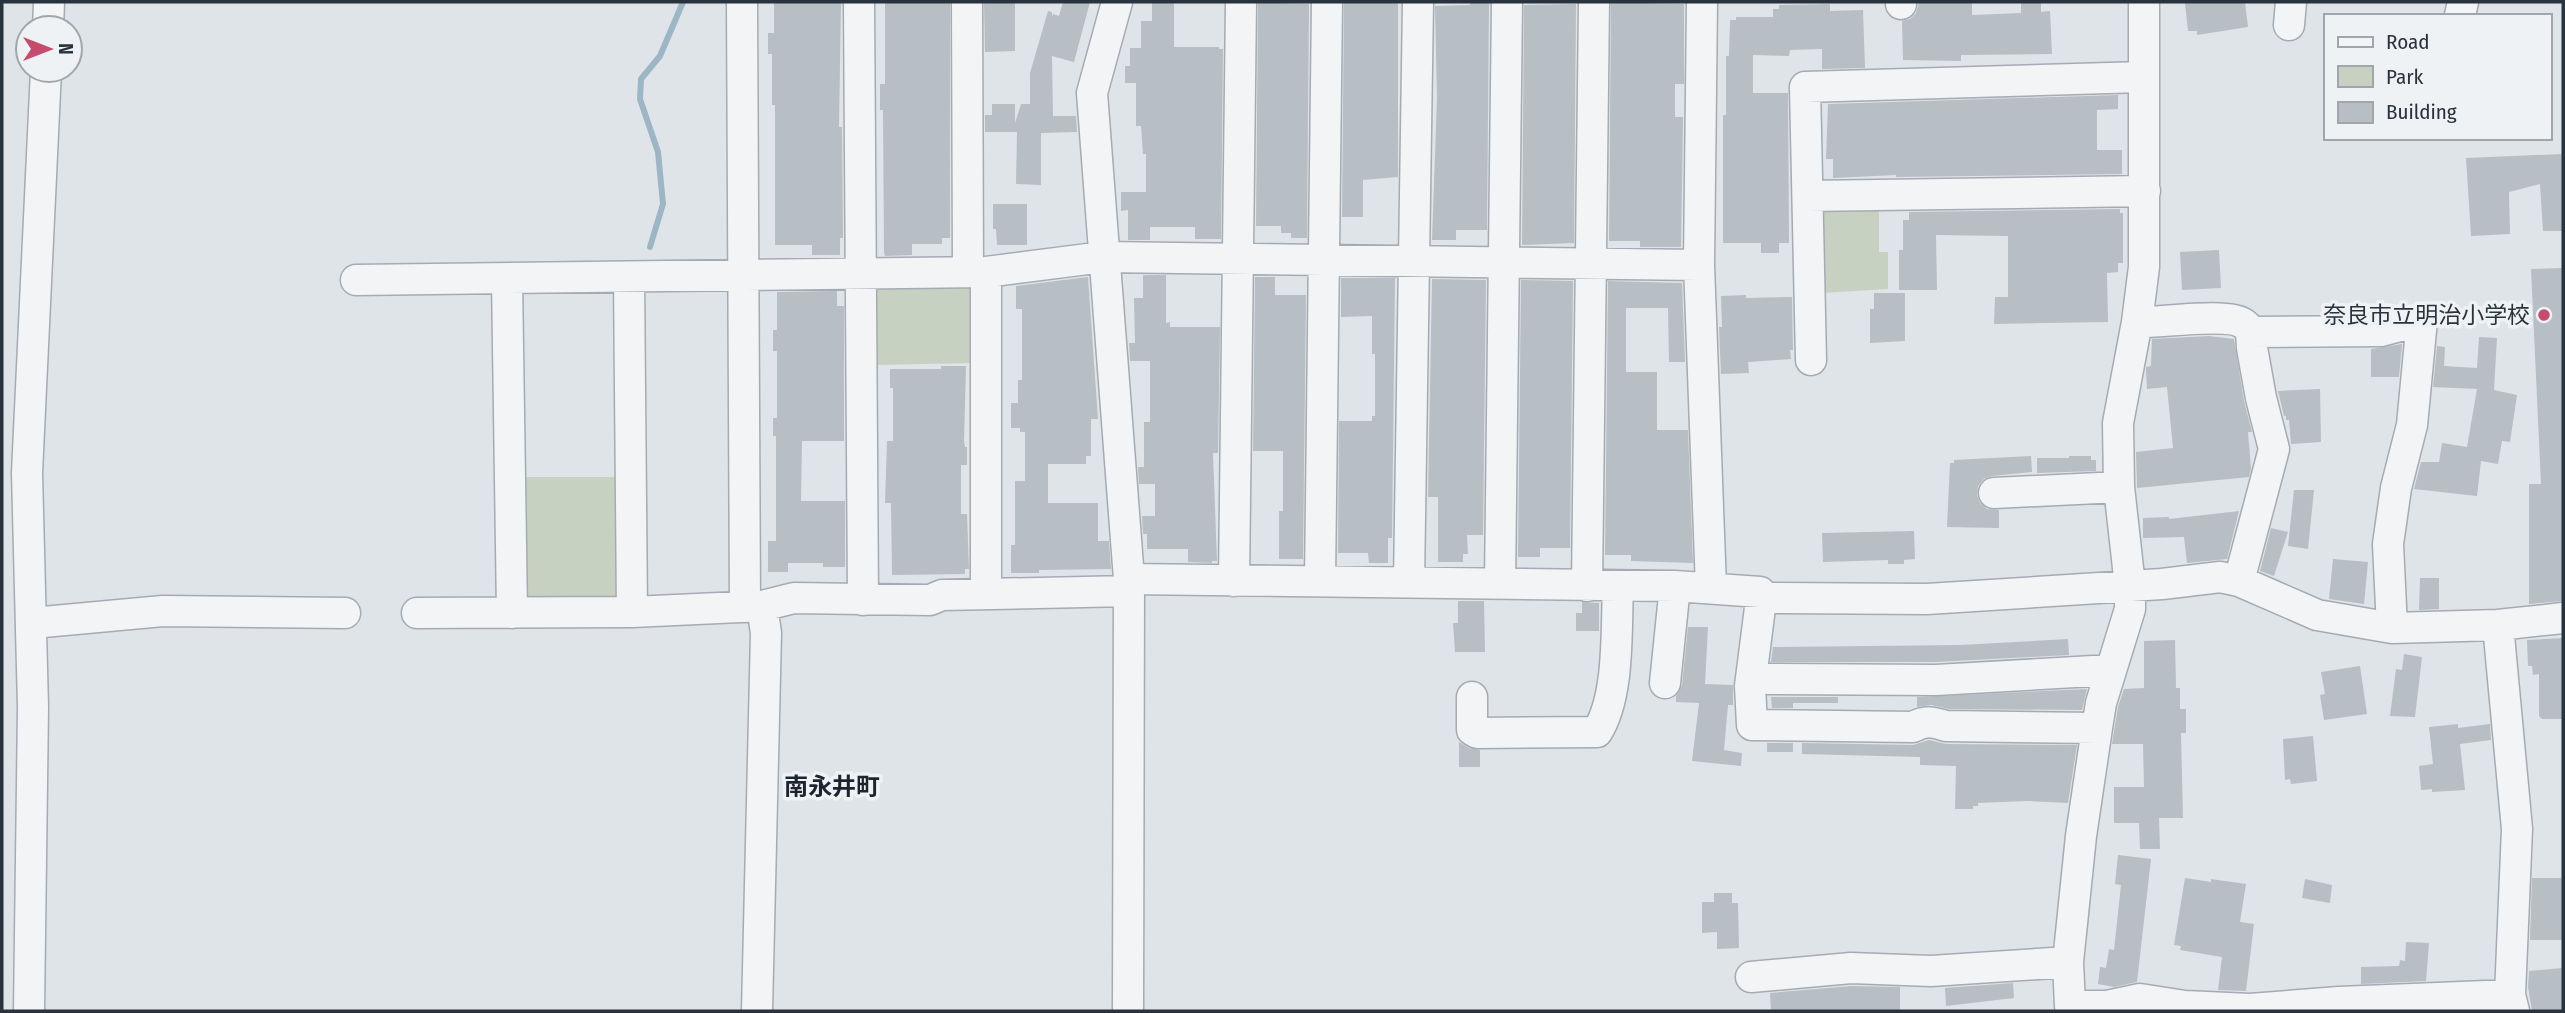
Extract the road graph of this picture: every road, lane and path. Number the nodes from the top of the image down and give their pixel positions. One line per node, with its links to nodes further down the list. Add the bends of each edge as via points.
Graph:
1 (742, 2): 24 (street)
2 (859, 2): 25 (street)
3 (967, 2): 23 (street)
4 (1117, 2): 16 (street, via 1093,93)
5 (1241, 2): 17 (street)
6 (1327, 2): 18 (street)
7 (1418, 2): 19 (street)
8 (1507, 2): 20 (street)
9 (1594, 2): 21 (street)
10 (1702, 2): 22 (street)
11 (2144, 2): 12 (street)
12 (2143, 77): 14 (street); 15 (street, via 1805,87)
13 (45, 84): 67 (street, via 27,473 33,707)
14 (2145, 191): 15 (street); 29 (street, via 2144,267)
15 (1808, 196): 31 (street)
16 (1103, 257): 17 (street); 23 (street); 39 (street)
17 (1237, 258): 18 (street); 34 (street)
18 (1323, 259): 19 (street); 35 (street)
19 (1414, 260): 20 (street); 37 (street)
20 (1503, 262): 21 (street); 38 (street)
21 (1591, 263): 22 (street); 40 (street)
22 (1699, 265): 44 (street)
23 (977, 272): 25 (street); 45 (street)
24 (743, 273): 25 (street); 26 (street); 48 (street)
25 (860, 273): 46 (street)
26 (629, 277): 27 (street); 49 (street)
27 (507, 279): 28 (street); 52 (street)
28 (356, 280)
29 (2137, 322): 30 (street, via 2224,317 2244,324); 32 (street, via 2118,423)
30 (2251, 332): 36 (street, via 2274,449); 56 (street, via 2381,331 2422,320 2413,425 2396,488 2388,544)
31 (1811, 360)
32 (2119, 487): 33 (street); 43 (street)
33 (1994, 494)
34 (1234, 581): 35 (street); 39 (street)
35 (1320, 581): 37 (street)
36 (2239, 581): 43 (street, via 2220,578); 56 (street, via 2318,615)
37 (1409, 582): 38 (street)
38 (1500, 583): 40 (street)
39 (1129, 585): 45 (street); 69 (street)
40 (1587, 586): 41 (street)
41 (1618, 586): 42 (street); 60 (street, via 1611,700 1597,732 1477,733 1472,730)
42 (1675, 586): 44 (street); 59 (street)
43 (2130, 586): 47 (street, via 1927,599); 57 (street, via 2130,609)
44 (1711, 588): 47 (street, via 1759,592)
45 (986, 594): 46 (street)
46 (863, 600): 48 (street, via 794,598)
47 (1760, 600): 58 (street)
48 (754, 607): 49 (street); 68 (street, via 766,633)
49 (632, 612): 52 (street)
50 (345, 613): 54 (street, via 163,611)
51 (417, 613): 52 (street)
52 (512, 613)
53 (2563, 618): 55 (street)
54 (43, 622)
55 (2498, 625): 56 (street); 64 (street, via 2517,829)
56 (2392, 628)
57 (2111, 670): 58 (street, via 1902,680 1768,679); 61 (street)
58 (1752, 674): 61 (street, via 1752,725 1913,727 1931,722)
59 (1665, 683)
60 (1472, 697)
61 (2097, 728): 62 (street)
62 (2068, 962): 63 (street, via 1931,971 1851,968); 66 (street, via 2070,1006)
63 (1751, 977)
64 (2512, 1003): 65 (street)
65 (2339, 1007): 66 (street, via 2250,1009 2140,999)
66 (2105, 1009)
67 (29, 1011)
68 (757, 1011)
69 (1128, 1011)

